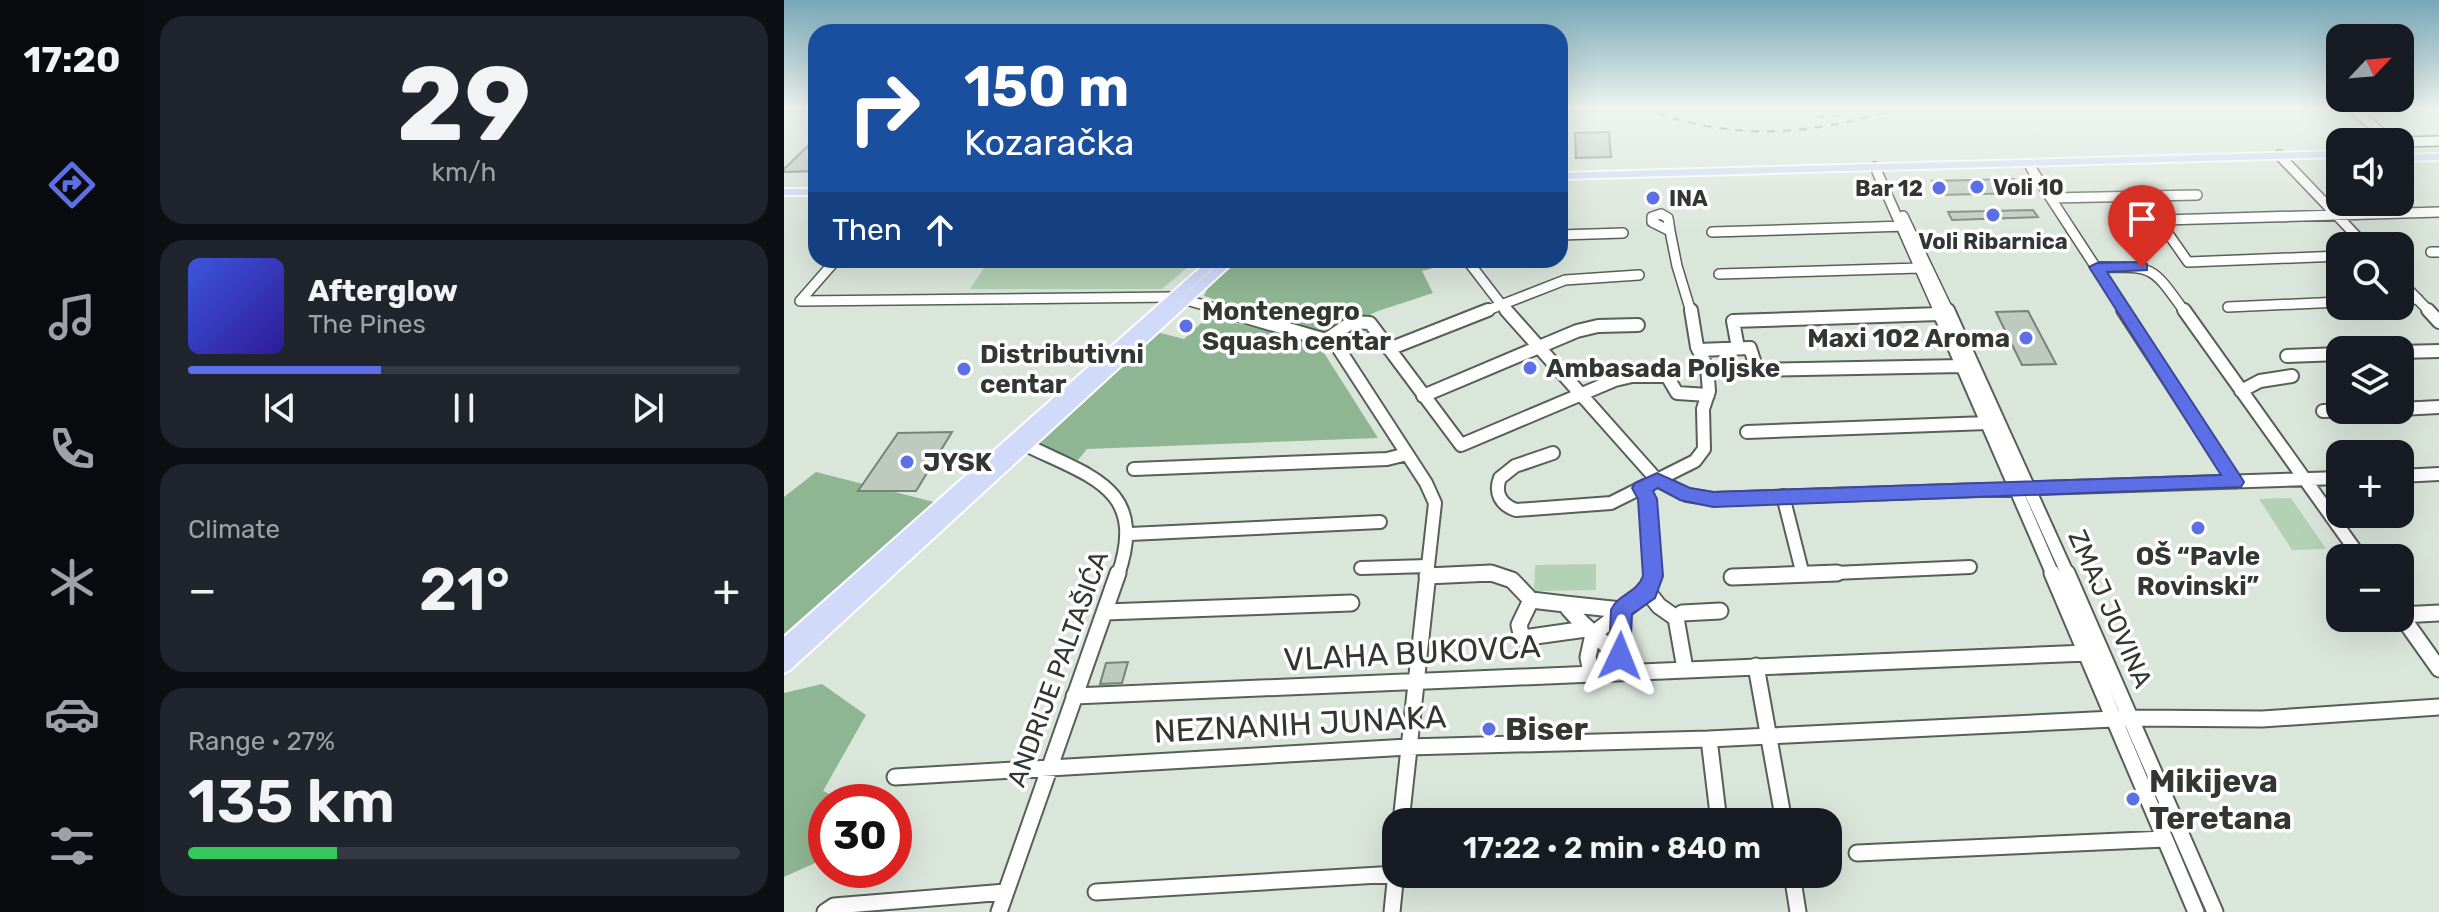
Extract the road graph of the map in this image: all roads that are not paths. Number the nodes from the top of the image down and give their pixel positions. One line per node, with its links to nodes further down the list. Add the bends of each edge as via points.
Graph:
1 (2414, 151): 2 (main road)
2 (2439, 151)
3 (2414, 153): 5 (main road)
4 (2326, 155): 6 (main road)
5 (2439, 157)
6 (2282, 158): 7 (main road); 8 (main road); 9 (main road); 17 (street)
7 (2326, 160)
8 (2031, 168): 9 (main road); 16 (street)
9 (1876, 170): 10 (main road); 23 (street, ZMAJ JOVINA)
10 (1568, 178)
11 (784, 186): 12 (main road)
12 (808, 186)
13 (784, 192): 14 (main road)
14 (808, 192)
15 (2197, 195): 16 (street)
16 (2051, 198): 31 (street)
17 (2326, 204)
18 (2439, 212): 19 (street)
19 (2414, 213)
20 (2326, 215): 22 (street)
21 (2338, 216): 27 (street)
22 (2163, 220)
23 (1905, 226): 25 (street); 36 (street, ZMAJ JOVINA); 82 (street, ZMAJ JOVINA)
24 (1671, 231): 53 (street)
25 (1712, 232)
26 (2167, 232): 30 (street, via 2188,262)
27 (2353, 232)
28 (1623, 233): 29 (street)
29 (1568, 235)
30 (2326, 257)
31 (2097, 267): 60 (street, via 2155,272); 80 (street)
32 (829, 268): 40 (street, via 800,301)
33 (1209, 268): 40 (main road)
34 (1220, 268): 40 (main road)
35 (1473, 268): 44 (street)
36 (1919, 268): 37 (street); 46 (street, ZMAJ JOVINA)
37 (1719, 274)
38 (1639, 275): 44 (street, via 1569,279)
39 (2414, 295): 42 (street)
40 (1180, 299): 49 (street); 70 (main road); 105 (main road)
41 (2414, 299): 42 (street)
42 (2418, 299): 47 (street)
43 (2326, 303): 45 (street)
44 (1501, 305): 50 (street); 52 (street)
45 (2228, 307)
46 (1939, 314): 51 (street, via 1733,321); 58 (street, ZMAJ JOVINA)
47 (2439, 322)
48 (1638, 325): 50 (street, via 1587,328)
49 (1326, 340): 52 (street, via 1351,321 1363,320); 72 (street, via 1346,357)
50 (1538, 347): 61 (street); 63 (street)
51 (1738, 348): 53 (street); 58 (street, via 1750,348 1757,370)
52 (1389, 349): 63 (street)
53 (1699, 350): 62 (street)
54 (2439, 351): 55 (street)
55 (2414, 352)
56 (2326, 355): 57 (street)
57 (2287, 356)
58 (1962, 366): 68 (street, ZMAJ JOVINA)
59 (2292, 376): 60 (street, via 2260,381)
60 (2241, 391): 78 (street)
61 (1579, 393): 62 (street, via 1623,377 1650,375 1667,376 1677,393); 63 (street, via 1463,445); 79 (street)
62 (1708, 395): 74 (street, via 1704,449)
63 (1423, 396)
64 (2439, 407): 65 (street)
65 (2414, 408)
66 (2323, 411): 67 (street)
67 (2326, 411)
68 (1987, 423): 69 (street); 82 (street, ZMAJ JOVINA)
69 (1747, 432)
70 (1026, 445): 86 (street, ANDRIJE PALTAŠIĆA, via 1078,468 1107,489 1126,515); 108 (main road)
71 (1553, 453): 81 (street, via 1507,470 1496,490 1503,505 1516,510 1605,504)
72 (1407, 454): 73 (street); 90 (street, via 1435,503)
73 (1134, 469)
74 (1675, 472): 79 (street); 83 (street)
75 (2439, 474): 76 (street)
76 (2414, 475)
77 (2326, 478): 78 (street)
78 (2304, 479): 80 (street); 87 (street)
79 (1657, 480): 81 (street); 83 (street)
80 (2235, 482): 82 (street)
81 (1642, 488): 93 (street, via 1648,499 1653,576)
82 (2023, 489): 84 (street); 106 (street, ZMAJ JOVINA); 116 (street, ZMAJ JOVINA)
83 (1683, 493): 84 (street, via 1713,499)
84 (1783, 496): 91 (street)
85 (1380, 522): 86 (street)
86 (1130, 534): 99 (street, ANDRIJE PALTAŠIĆA)
87 (2351, 544)
88 (1970, 567): 91 (street)
89 (1361, 568): 90 (street)
90 (1428, 571): 94 (street, via 1491,573 1512,580); 113 (street)
91 (1803, 575): 92 (street)
92 (1732, 577)
93 (1648, 592): 97 (street); 102 (street)
94 (1531, 600): 96 (street); 103 (street, via 1519,625 1522,638)
95 (1351, 603): 99 (street)
96 (1565, 604): 97 (street); 103 (street)
97 (1621, 610): 103 (street); 107 (street)
98 (1720, 611): 102 (street)
99 (1105, 612): 114 (street, ANDRIJE PALTAŠIĆA)
100 (2439, 613): 101 (street)
101 (2414, 614)
102 (1676, 618): 110 (street)
103 (1590, 632): 107 (street, via 1609,643); 112 (street)
104 (2413, 632): 111 (street)
105 (784, 647)
106 (2087, 653): 109 (street, VLAHA BUKOVCA); 116 (street, ZMAJ JOVINA)
107 (1622, 664): 110 (street, VLAHA BUKOVCA); 112 (street, VLAHA BUKOVCA)
108 (784, 665)
109 (1756, 666): 110 (street, VLAHA BUKOVCA); 117 (street)
110 (1685, 669)
111 (2439, 669)
112 (1591, 673): 113 (street, VLAHA BUKOVCA)
113 (1415, 680): 114 (street, VLAHA BUKOVCA); 119 (street)
114 (1074, 696): 120 (street, ANDRIJE PALTAŠIĆA)
115 (2439, 707): 116 (street, NEZNANIH JUNAKA, via 2262,719)
116 (2125, 719): 117 (street, NEZNANIH JUNAKA); 125 (street, ZMAJ JOVINA); 137 (street, ZMAJ JOVINA)
117 (1771, 736): 118 (street, NEZNANIH JUNAKA); 124 (street)
118 (1709, 739): 119 (street, NEZNANIH JUNAKA); 123 (street)
119 (1408, 747): 120 (street, NEZNANIH JUNAKA); 122 (street)
120 (1048, 768): 121 (street, NEZNANIH JUNAKA); 130 (street, ANDRIJE PALTAŠIĆA)
121 (895, 777)
122 (1402, 808)
123 (1717, 808)
124 (1782, 808)
125 (2165, 839): 126 (street); 136 (street, ZMAJ JOVINA)
126 (1857, 853)
127 (1382, 874): 131 (street)
128 (1394, 888): 134 (street)
129 (1794, 888): 135 (street)
130 (1006, 892): 132 (street, via 834,906); 133 (street, ANDRIJE PALTAŠIĆA)
131 (1096, 892)
132 (825, 912)
133 (999, 912)
134 (1392, 912)
135 (1798, 912)
136 (2196, 912)
137 (2215, 912)

